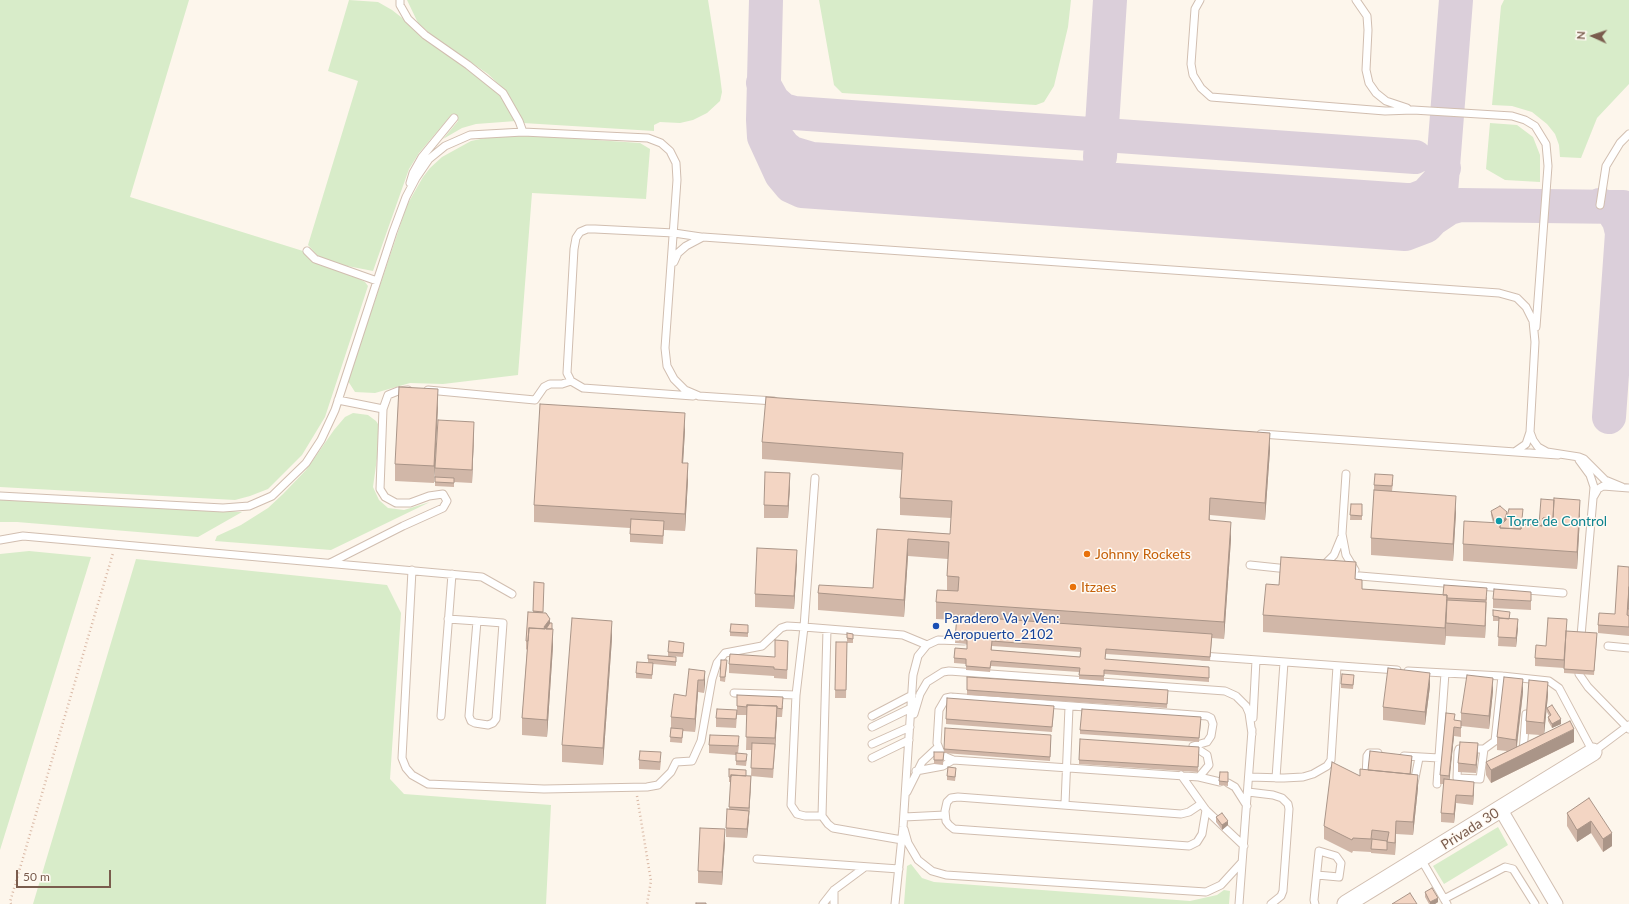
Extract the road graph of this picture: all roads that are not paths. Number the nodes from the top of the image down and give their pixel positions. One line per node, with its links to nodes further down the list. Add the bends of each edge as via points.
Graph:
1 (400, 0): 6 (lane, via 408,19 424,35 468,64 503,93)
2 (1200, 0): 4 (lane, via 1195,9 1191,64 1193,75 1201,88 1211,97 1385,111)
3 (1356, 0): 4 (lane, via 1367,16 1366,70 1369,83 1386,101)
4 (1413, 110): 15 (lane, via 1512,116 1535,126 1542,134 1546,144 1548,166)
5 (454, 118): 8 (lane, via 422,157 413,173)
6 (523, 132): 8 (lane, via 470,135 445,146 429,159); 10 (lane, via 648,138 661,143 670,151 676,163)
7 (1629, 134): 9 (lane, via 1620,142 1606,166)
8 (406, 197): 14 (lane)
9 (1600, 205)
10 (674, 233): 11 (lane); 13 (lane); 16 (lane, via 595,229 580,232 576,238 567,373)
11 (703, 237): 13 (lane, via 678,253); 15 (lane, via 1499,293 1517,298 1526,307 1533,321)
12 (307, 251): 14 (lane, via 315,259)
13 (672, 265): 17 (lane, via 665,348 667,366 674,379 685,390)
14 (377, 282): 18 (lane)
15 (1535, 342): 21 (lane)
16 (570, 381): 17 (lane, via 584,388); 20 (lane, via 544,387 535,400 419,389 398,391 388,395)
17 (699, 396): 19 (lane)
18 (338, 400): 20 (lane); 29 (lane, via 321,440 306,463 272,496 249,506 223,508)
19 (786, 402)
20 (383, 409): 33 (lane, via 380,489 385,497 396,502 410,503 443,494 447,501 443,508)
21 (1530, 432): 23 (lane, via 1524,447); 24 (lane, via 1538,447)
22 (1251, 434): 23 (lane)
23 (1514, 452): 24 (lane)
24 (1558, 455): 25 (lane)
25 (1572, 456): 28 (lane, via 1584,459 1605,480); 30 (lane, via 1582,463 1590,475)
26 (1346, 474): 31 (lane)
27 (815, 478): 43 (lane)
28 (1626, 487): 30 (lane, via 1600,487)
29 (0, 496)
30 (1594, 496): 45 (lane)
31 (1342, 534): 38 (lane, via 1346,555); 38 (lane, via 1334,555 1326,564 1314,571)
32 (0, 540): 33 (lane, via 23,536)
33 (330, 563): 35 (lane)
34 (1250, 565): 36 (lane)
35 (412, 570): 37 (lane); 43 (lane, via 402,750 406,768 412,775 428,784 544,789 658,785 672,772 676,762 692,761 700,741 712,679 717,663 725,653 762,646 781,628 787,626)
36 (1297, 570)
37 (452, 574): 40 (lane, via 482,576); 41 (lane)
38 (1360, 576): 39 (lane)
39 (1563, 593)
40 (512, 594)
41 (448, 619): 42 (lane); 63 (lane)
42 (477, 621): 42 (lane, via 469,716 471,722 488,725 496,719 503,623)
43 (804, 627): 44 (lane); 58 (lane)
44 (827, 629): 47 (lane, via 903,635); 100 (lane)
45 (1581, 636)
46 (972, 641): 47 (lane, via 938,640)
47 (927, 645): 59 (lane, via 918,656 913,675)
48 (1608, 646): 49 (lane)
49 (1629, 648)
50 (1197, 656): 51 (lane)
51 (1256, 660): 52 (lane); 68 (lane)
52 (1284, 662): 53 (lane); 86 (lane)
53 (1337, 666): 54 (lane); 86 (lane, via 1331,760 1327,766 1313,774)
54 (1445, 673): 56 (lane); 79 (lane)
55 (1579, 674): 66 (lane, via 1588,687)
56 (1502, 676): 72 (lane, via 1497,737); 73 (lane, via 1530,682 1549,681 1559,688)
57 (734, 693): 58 (lane)
58 (796, 695): 100 (lane, via 790,804 797,814)
59 (912, 696): 61 (lane); 64 (lane)
60 (1069, 707): 71 (lane, via 951,696 946,698 939,710); 81 (lane); 85 (lane, via 1201,715 1211,718 1211,736 1207,742 1193,746 1204,752 1208,760 1209,766)
61 (911, 708): 65 (lane); 67 (lane)
62 (1527, 708): 76 (lane, via 1526,752)
63 (441, 716)
64 (872, 716)
65 (872, 727)
66 (1628, 727): 73 (lane)
67 (910, 729): 68 (lane, via 923,686 935,676 949,671 1225,691 1236,696 1246,706); 69 (lane); 70 (lane)
68 (1252, 734): 84 (lane)
69 (909, 740): 77 (lane); 93 (lane)
70 (872, 744)
71 (938, 747): 80 (lane, via 946,757); 82 (lane, via 927,756)
72 (1484, 749): 72 (lane, via 1459,749 1457,778 1480,780 1485,768)
73 (1593, 752): 98 (street, Privada 30)
74 (1388, 754): 87 (lane, via 1372,753 1366,756 1366,778)
75 (1396, 755): 78 (lane)
76 (1516, 757)
77 (872, 758)
78 (1419, 758): 79 (lane); 90 (lane, via 1414,782)
79 (1438, 758): 91 (lane)
80 (954, 760): 81 (lane); 82 (lane, via 943,766)
81 (1067, 767): 83 (lane); 94 (lane)
82 (916, 771): 93 (lane)
83 (1181, 775): 85 (lane); 95 (lane)
84 (1249, 776): 86 (lane); 92 (lane)
85 (1199, 777): 88 (lane)
86 (1276, 778)
87 (1377, 780)
88 (1220, 782)
89 (1228, 783): 96 (lane, via 1235,787)
90 (1404, 783)
91 (1436, 784)
92 (1248, 792): 96 (lane); 118 (lane, via 1273,795 1282,798 1288,804 1283,891)
93 (905, 795): 101 (lane)
94 (1064, 804): 95 (lane, via 1181,814); 99 (lane, via 958,797 947,802)
95 (1201, 804): 97 (lane)
96 (1247, 806): 104 (lane)
97 (1206, 810): 99 (lane, via 1202,834 1197,842 1189,846 954,829 949,825); 104 (lane)
98 (1501, 810): 106 (street, Privada 30); 121 (street)
99 (945, 815): 101 (lane)
100 (822, 816): 103 (lane, via 833,828)
101 (904, 817): 102 (lane)
102 (903, 827): 103 (lane); 107 (lane, via 908,843 918,860 932,871 946,875 1206,892 1221,885)
103 (902, 840): 109 (lane)
104 (1244, 846): 107 (lane)
105 (757, 859): 108 (lane)
106 (1421, 859): 112 (lane); 113 (street, Privada 30)
107 (1242, 862): 117 (lane)
108 (865, 867): 109 (lane); 111 (lane)
109 (899, 869): 116 (lane)
110 (1317, 875): 119 (lane)
111 (834, 890): 114 (lane); 115 (lane)
112 (1446, 902): 120 (lane, via 1505,867 1513,869)
113 (1351, 903)
114 (823, 904)
115 (834, 904)
116 (895, 904)
117 (1239, 904)
118 (1271, 904)
119 (1315, 904)
120 (1535, 904)
121 (1556, 904)

